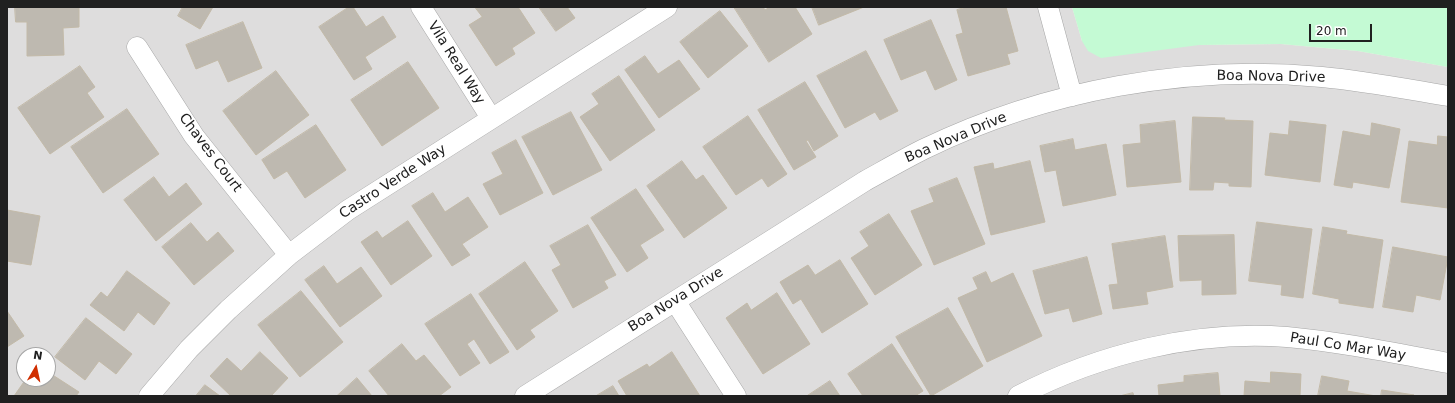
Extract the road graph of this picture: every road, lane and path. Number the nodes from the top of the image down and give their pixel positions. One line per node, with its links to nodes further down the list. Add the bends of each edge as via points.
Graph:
1 (421, 7): 7 (street, Vila Real Way)
2 (667, 7): 7 (street, Castro Verde Way)
3 (1048, 7): 5 (street)
4 (137, 47): 8 (street, Chaves Court, via 194,136)
5 (1072, 96): 6 (street, Boa Nova Drive, via 1139,83 1253,74 1367,82); 9 (street, Boa Nova Drive, via 986,123 924,149 866,181)
6 (1448, 96)
7 (491, 118): 8 (street, Castro Verde Way, via 348,210)
8 (290, 255): 11 (street, Castro Verde Way, via 189,349)
9 (675, 301): 12 (street, Boa Nova Drive); 13 (street)
10 (1448, 363): 14 (street, Paul Co Mar Way, via 1324,341 1246,336 1187,341 1130,352 1092,363)
11 (149, 396)
12 (525, 396)
13 (736, 396)
14 (1018, 396)

